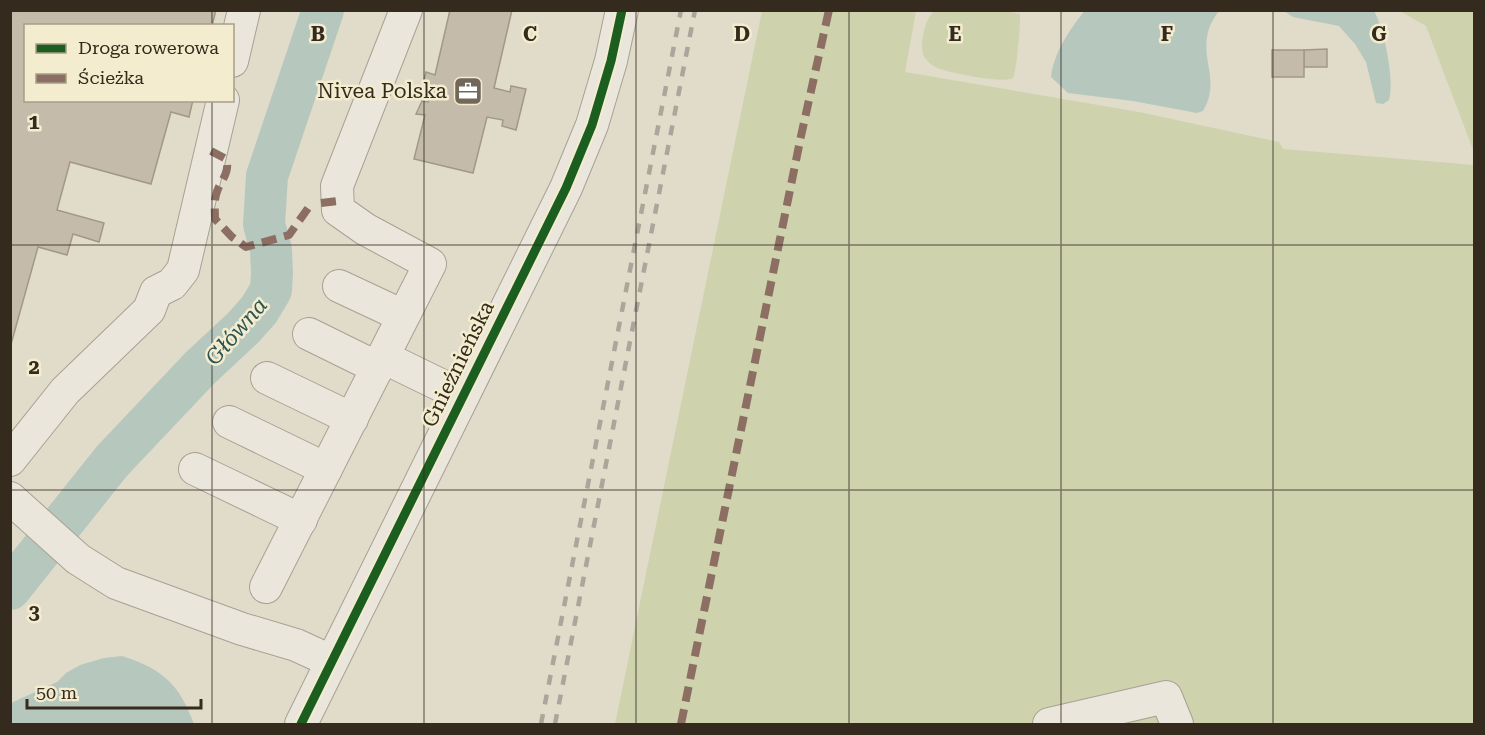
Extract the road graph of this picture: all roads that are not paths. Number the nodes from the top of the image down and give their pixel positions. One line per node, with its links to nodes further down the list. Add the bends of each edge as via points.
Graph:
1 (244, 10): 4 (street)
2 (622, 10): 11 (street, Gnieźnieńska, via 592,125 566,188)
3 (400, 13): 7 (street, via 337,186 338,210 430,264)
4 (234, 52)
5 (223, 102): 14 (street, via 183,270 172,284 156,292 149,310 65,391)
6 (339, 286): 7 (street)
7 (404, 316): 9 (street)
8 (309, 334): 9 (street)
9 (380, 362): 11 (street); 12 (street)
10 (267, 378): 12 (street)
11 (463, 396): 20 (street, Gnieźnieńska)
12 (352, 419): 16 (street)
13 (229, 422): 16 (street)
14 (10, 460)
15 (195, 469): 18 (street)
16 (326, 469): 18 (street)
17 (10, 498): 20 (street, via 78,559 116,582)
18 (301, 520): 19 (street)
19 (266, 587)
20 (331, 661): 21 (street, Gnieźnieńska)
21 (301, 724)
22 (1049, 724): 23 (street, via 1166,697)
23 (1177, 724)

